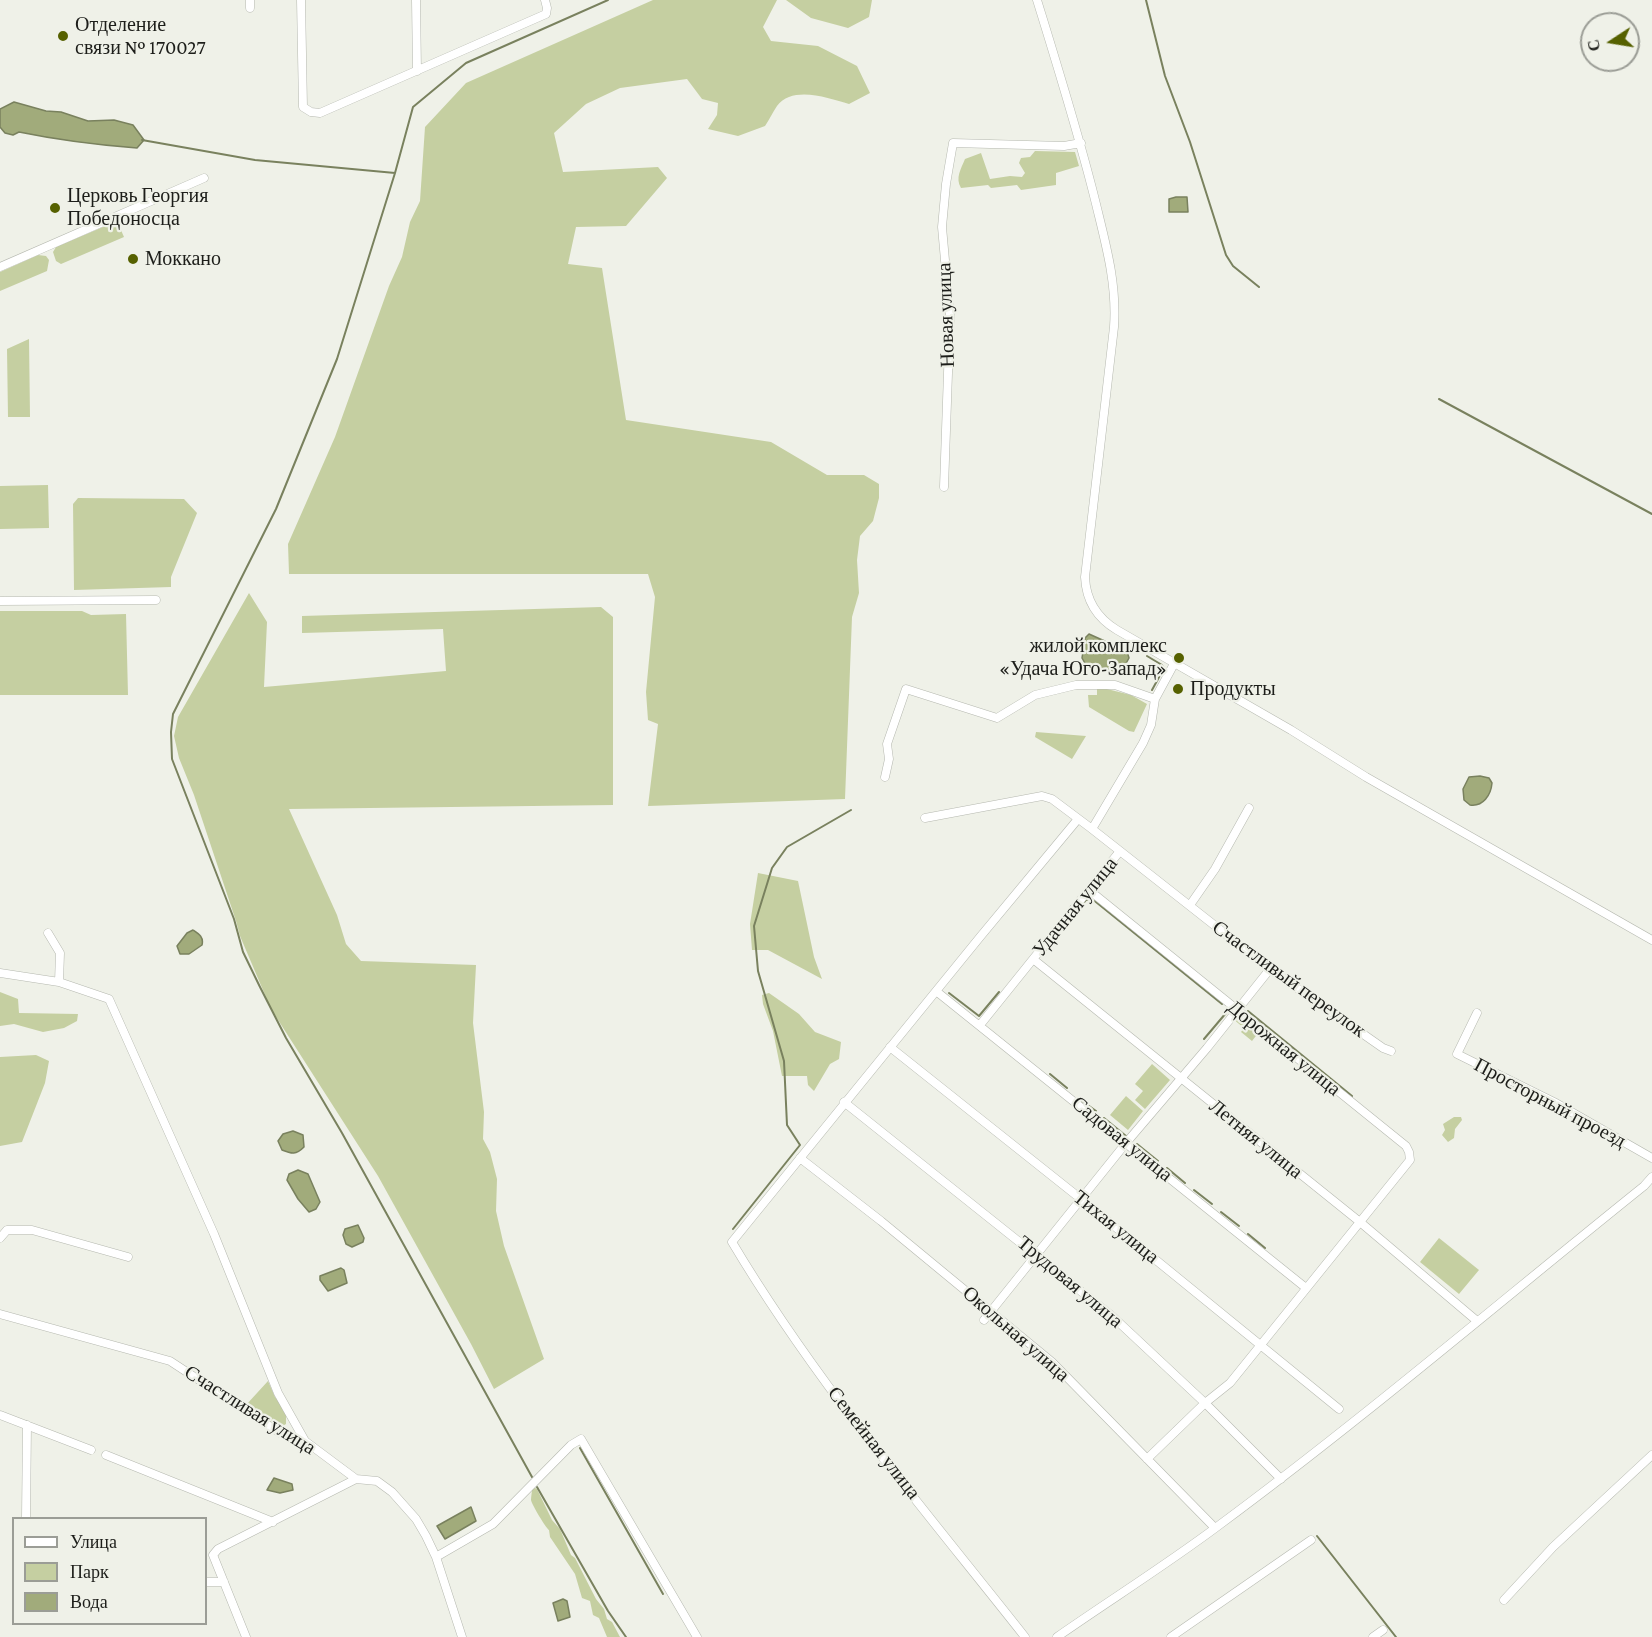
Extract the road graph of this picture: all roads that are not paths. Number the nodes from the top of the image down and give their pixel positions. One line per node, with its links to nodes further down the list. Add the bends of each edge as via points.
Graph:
1 (302, 0): 5 (street, via 302,100 303,107 311,112 320,113)
2 (416, 0): 5 (street)
3 (545, 0): 5 (street, via 546,14)
4 (1037, 0): 6 (street)
5 (417, 71)
6 (1081, 142): 9 (street, Новая улица, via 1064,146 953,143 942,227 950,316); 12 (street, via 1110,260 1115,310 1086,589 1095,611 1107,624)
7 (204, 178): 8 (street)
8 (0, 267)
9 (944, 487)
10 (156, 600): 11 (street)
11 (0, 601)
12 (1174, 662): 13 (street, Удачная улица); 23 (street, via 1376,783)
13 (1155, 699): 14 (street, via 1115,685 1076,686 1035,695 997,718 906,689 887,744); 18 (street, Удачная улица, via 1143,743)
14 (885, 777)
15 (1249, 808): 21 (street)
16 (925, 818): 17 (street, via 1042,796)
17 (1078, 819): 18 (street); 28 (street)
18 (1092, 829): 19 (street, Удачная улица)
19 (1120, 851): 20 (street, Удачная улица); 21 (street, Счастливый переулок)
20 (1089, 890): 24 (street, Удачная улица); 29 (street, Дорожная улица)
21 (1190, 905): 25 (street, Счастливый переулок)
22 (48, 933): 27 (street, via 60,953)
23 (1652, 940)
24 (1034, 959): 31 (street, Удачная улица); 34 (street, Летняя улица)
25 (1270, 969): 29 (street); 33 (street, Счастливый переулок)
26 (0, 972): 27 (street)
27 (60, 982): 55 (street, via 109,999 214,1234 278,1393)
28 (936, 991): 31 (street, Садовая улица); 32 (street)
29 (1238, 1010): 34 (street); 41 (street, Дорожная улица, via 1406,1146 1410,1160)
30 (1477, 1013): 38 (street, Просторный проезд, via 1457,1054 1554,1102)
31 (980, 1025): 36 (street, Садовая улица)
32 (890, 1047): 35 (street); 40 (street, Тихая улица)
33 (1391, 1051)
34 (1181, 1078): 36 (street); 41 (street, Летняя улица)
35 (844, 1102): 37 (street); 43 (street, Трудовая улица)
36 (1126, 1143): 40 (street); 45 (street, Садовая улица)
37 (800, 1158): 46 (street, Окольная улица); 75 (street, Семейная улица, via 732,1242 809,1359)
38 (1652, 1158)
39 (1652, 1177): 49 (street)
40 (1081, 1199): 43 (street); 50 (street, Тихая улица)
41 (1360, 1222): 45 (street); 49 (street, Летняя улица)
42 (0, 1238): 44 (street, via 7,1230 32,1230)
43 (1037, 1254): 46 (street); 51 (street, Трудовая улица, via 1112,1316)
44 (128, 1257)
45 (1306, 1288): 50 (street)
46 (991, 1310): 48 (street); 59 (street, Окольная улица, via 1052,1362)
47 (0, 1314): 55 (street, Счастливая улица, via 170,1361 280,1433)
48 (984, 1320)
49 (1477, 1321): 61 (street)
50 (1261, 1344): 51 (street, via 1230,1383); 52 (street, Тихая улица)
51 (1205, 1403): 59 (street); 61 (street, Трудовая улица)
52 (1339, 1409)
53 (0, 1415): 54 (street)
54 (27, 1425): 56 (street); 62 (street)
55 (305, 1441): 60 (street, Счастливая улица)
56 (91, 1450)
57 (106, 1455): 63 (street)
58 (1652, 1455): 69 (street, via 1552,1547)
59 (1147, 1459): 64 (street, Окольная улица)
60 (356, 1479): 63 (street); 66 (street, via 377,1481 392,1492 416,1519)
61 (1281, 1479): 64 (street)
62 (26, 1517)
63 (273, 1522): 68 (street, via 213,1555)
64 (1215, 1528): 70 (street)
65 (1311, 1540): 78 (street)
66 (436, 1557): 73 (street); 74 (street, via 493,1524 577,1440 584,1441)
67 (207, 1582): 68 (street)
68 (224, 1582): 72 (street)
69 (1504, 1600)
70 (1070, 1628): 76 (street); 77 (street)
71 (1383, 1630): 79 (street)
72 (246, 1637)
73 (462, 1637)
74 (697, 1637)
75 (1025, 1637)
76 (1057, 1637)
77 (1076, 1637)
78 (1171, 1637)
79 (1373, 1637)

